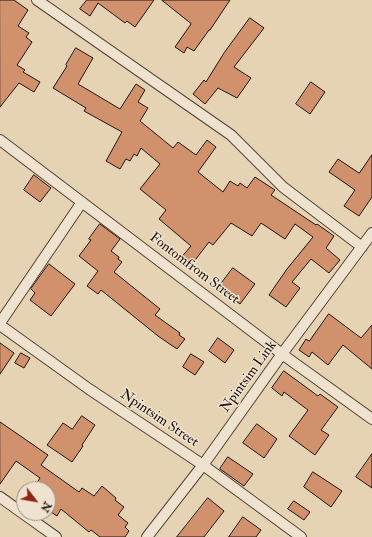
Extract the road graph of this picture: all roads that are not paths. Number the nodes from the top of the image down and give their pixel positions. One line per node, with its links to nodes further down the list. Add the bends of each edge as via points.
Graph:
1 (37, 0): 5 (street, via 231,135 283,187)
2 (0, 140): 3 (street, Fontomfrom Street)
3 (82, 202): 6 (street); 7 (street, Fontomfrom Street)
4 (372, 233): 5 (street, Npintsim Link)
5 (362, 247): 7 (street, Npintsim Link)
6 (0, 324): 9 (street, Npintsim Street, via 89,389)
7 (282, 354): 8 (street, Fontomfrom Street); 9 (street, Npintsim Link)
8 (372, 419)
9 (203, 465): 12 (street, Npintsim Link); 13 (street, Npintsim Street)
10 (0, 497): 11 (street)
11 (56, 537)
12 (147, 537)
13 (301, 537)

